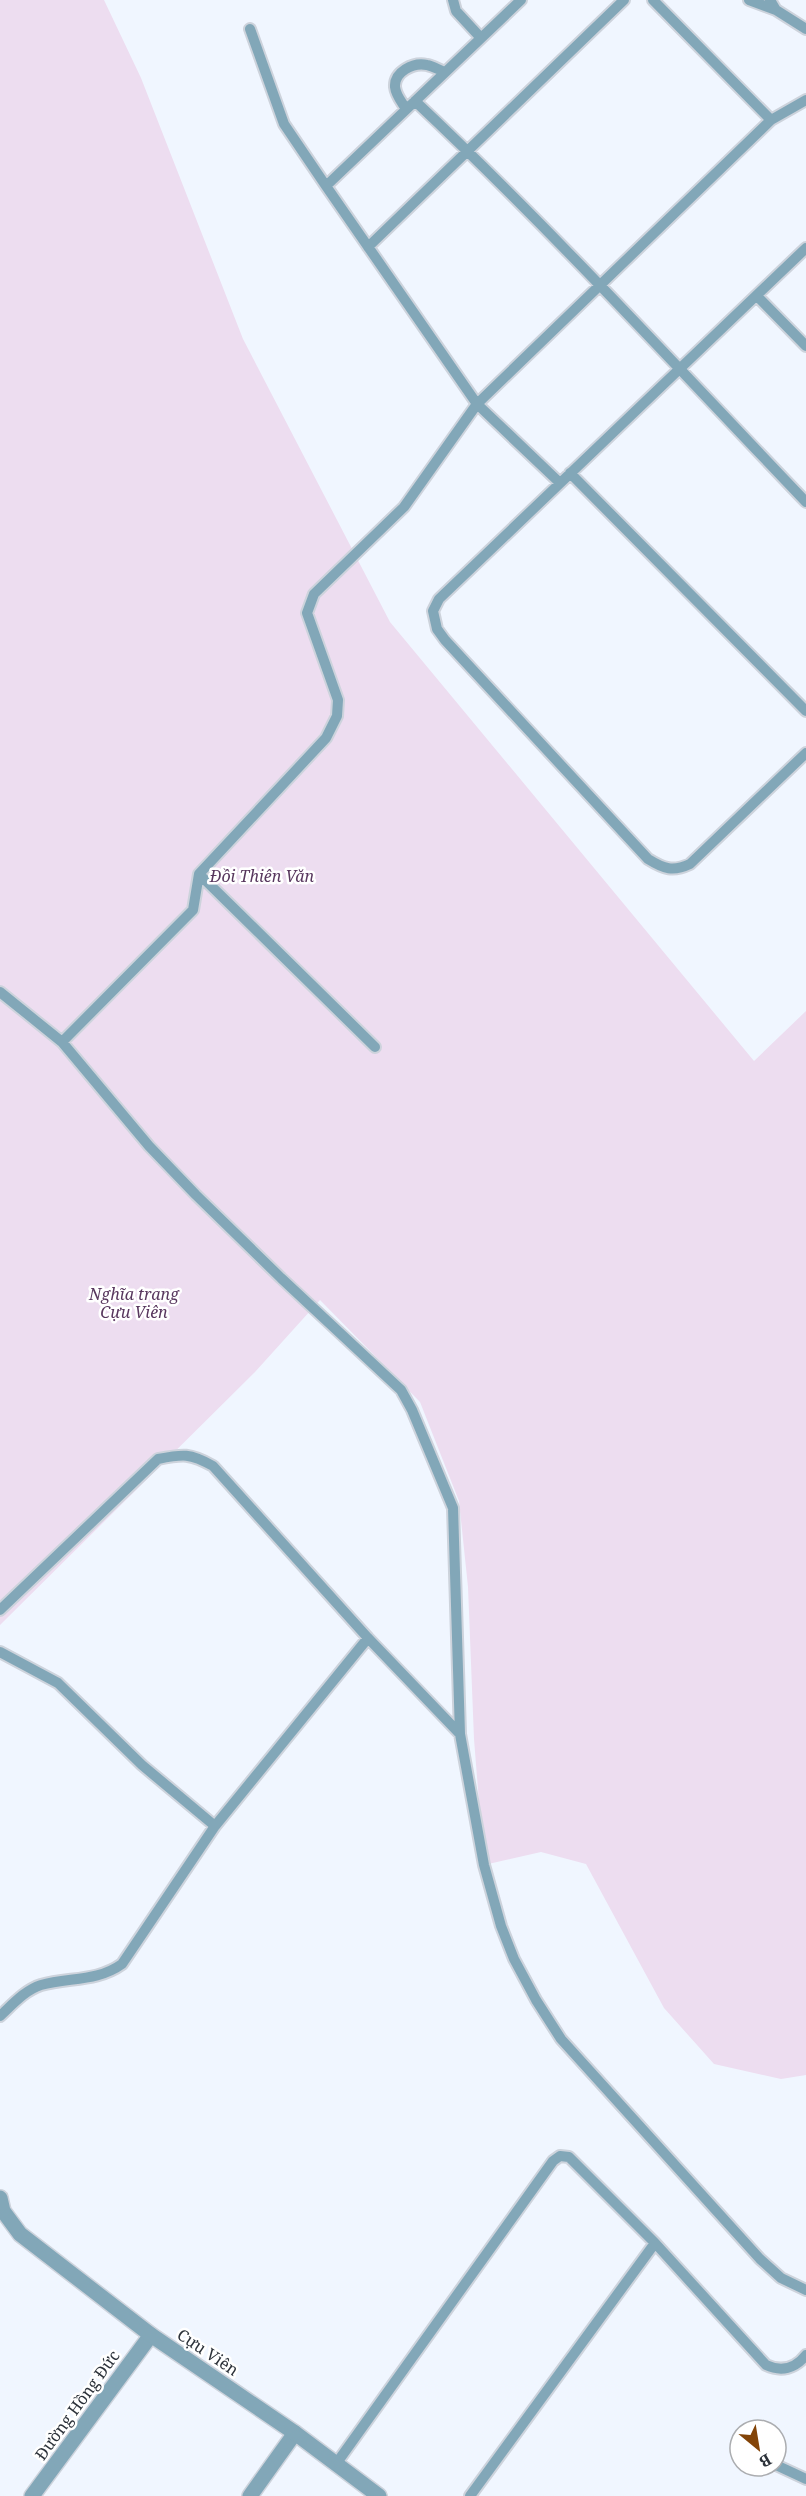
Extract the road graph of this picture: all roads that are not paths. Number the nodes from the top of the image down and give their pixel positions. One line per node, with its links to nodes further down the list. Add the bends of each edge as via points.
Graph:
1 (453, 0): 9 (lane, via 456,11)
2 (521, 0): 9 (lane)
3 (624, 0): 15 (lane)
4 (653, 0): 14 (lane)
5 (749, 0): 6 (lane)
6 (773, 5): 8 (lane)
7 (250, 29): 16 (lane, via 284,124)
8 (806, 29)
9 (481, 38): 10 (lane)
10 (445, 72): 12 (lane); 13 (lane, via 426,64 416,64 401,72 395,87)
11 (806, 100): 14 (lane)
12 (415, 101): 13 (lane); 15 (lane)
13 (406, 109): 16 (lane)
14 (771, 120): 19 (lane)
15 (469, 151): 17 (lane); 19 (lane)
16 (326, 186): 17 (lane)
17 (369, 247): 23 (lane)
18 (806, 249): 20 (lane)
19 (600, 284): 22 (lane); 23 (lane)
20 (758, 297): 21 (lane); 22 (lane)
21 (806, 346)
22 (679, 370): 24 (lane); 26 (lane)
23 (477, 404): 25 (lane); 29 (lane, via 404,507 314,594 307,613 338,700 337,716 326,738)
24 (570, 473): 25 (lane); 27 (lane)
25 (560, 483): 28 (lane, via 439,599 433,611 437,629 445,640 648,860 659,866 677,870 690,864)
26 (806, 502)
27 (806, 711)
28 (806, 753)
29 (199, 874): 31 (lane, via 193,910); 32 (lane)
30 (0, 992): 31 (lane)
31 (62, 1042): 36 (lane, via 149,1146 400,1390 412,1410 453,1508)
32 (375, 1047)
33 (0, 1610): 34 (lane, via 158,1459 185,1454 213,1466)
34 (368, 1638): 36 (lane); 37 (lane)
35 (0, 1652): 37 (lane, via 58,1683 142,1765)
36 (460, 1734): 41 (lane, via 490,1885 514,1959 536,2000 561,2039 760,2259 781,2278)
37 (215, 1826): 38 (lane, via 122,1964 99,1977 42,1985)
38 (0, 2016)
39 (0, 2198): 42 (street, Cựu Viên, via 3,2211 20,2234)
40 (655, 2243): 43 (lane, via 766,2365 790,2368); 45 (lane, via 570,2157 560,2156); 51 (lane)
41 (806, 2290)
42 (151, 2335): 44 (street, Cựu Viên); 48 (street, Đường Hồng Đức)
43 (806, 2355)
44 (295, 2433): 45 (street, Cựu Viên); 49 (street)
45 (336, 2464): 50 (street, Cựu Viên)
46 (788, 2471): 47 (lane)
47 (806, 2479)
48 (32, 2496)
49 (250, 2496)
50 (380, 2496)
51 (470, 2496)

